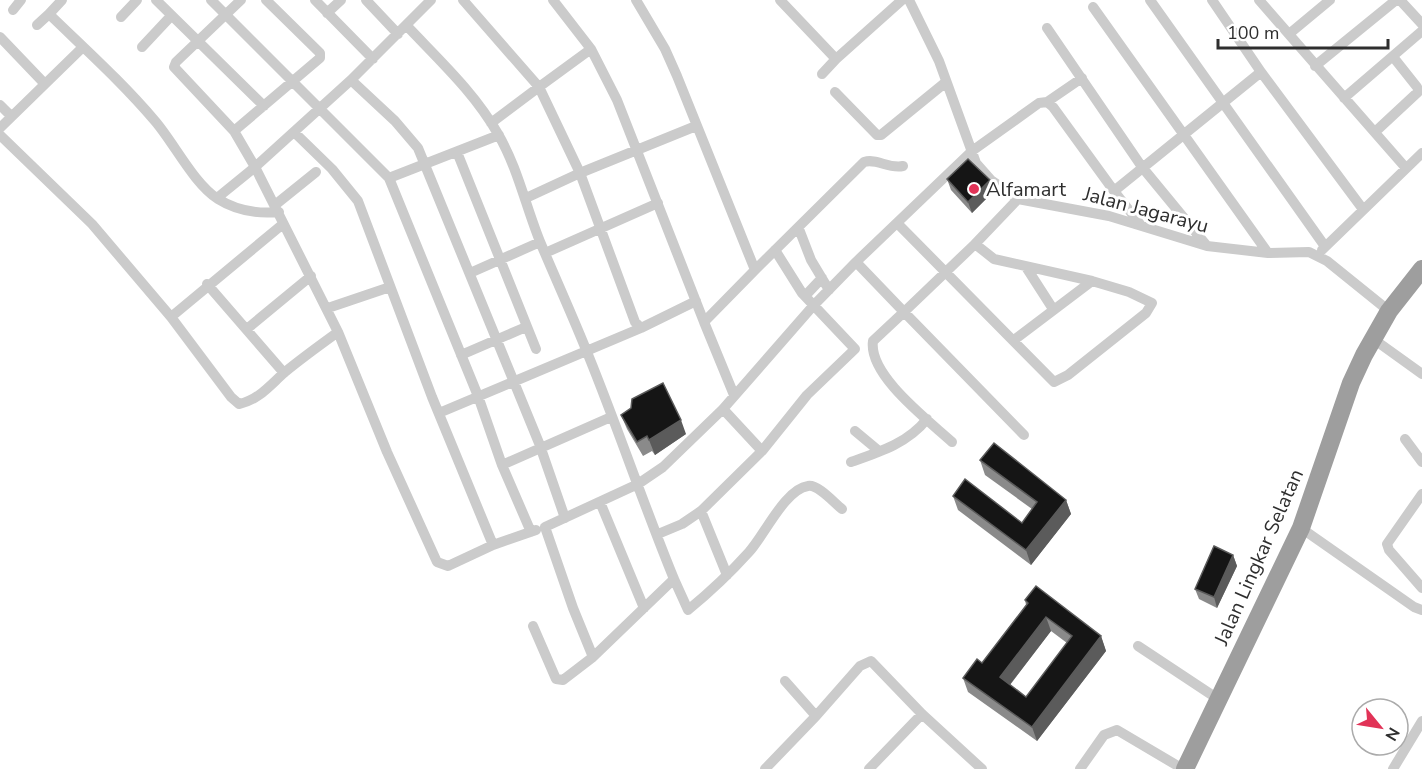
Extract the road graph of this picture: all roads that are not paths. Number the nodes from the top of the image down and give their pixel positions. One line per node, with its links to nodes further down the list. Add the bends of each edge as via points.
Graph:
1 (21, 0): 24 (street)
2 (62, 0): 26 (street)
3 (137, 0): 29 (street)
4 (156, 0): 28 (street)
5 (211, 0): 27 (street)
6 (241, 0): 27 (street)
7 (266, 0): 49 (street, via 320,53 320,58)
8 (315, 0): 25 (street)
9 (341, 0): 25 (street)
10 (366, 0): 33 (street)
11 (431, 0): 33 (street)
12 (463, 0): 52 (street)
13 (553, 0): 40 (street)
14 (636, 0): 62 (street, via 665,49)
15 (780, 0): 43 (street)
16 (902, 0): 43 (street)
17 (909, 0): 50 (street, Jalan Jagarayu)
18 (1150, 0): 56 (street)
19 (1212, 0): 45 (street)
20 (1260, 0): 35 (street)
21 (1330, 0): 35 (street)
22 (1398, 0): 30 (street); 44 (street)
23 (1093, 7): 67 (street)
24 (13, 10)
25 (327, 13): 42 (street)
26 (49, 14): 31 (street); 38 (street)
27 (225, 15): 37 (street); 49 (street)
28 (171, 16): 37 (street); 39 (street)
29 (121, 17)
30 (1422, 24)
31 (37, 25)
32 (1047, 28): 47 (street)
33 (403, 30): 42 (street); 61 (street, via 468,91)
34 (1422, 32): 41 (street)
35 (1289, 34): 44 (street)
36 (0, 37): 51 (street)
37 (197, 42): 58 (street); 64 (street, via 174,67)
38 (83, 47): 51 (street); 83 (street, via 155,120 199,181)
39 (142, 47)
40 (591, 49): 52 (street); 70 (street)
41 (1394, 58): 54 (street); 65 (street, via 1418,92)
42 (373, 59): 48 (street)
43 (836, 59): 46 (street)
44 (1316, 66): 54 (street)
45 (1261, 72): 56 (street); 87 (street)
46 (822, 74)
47 (1082, 78): 55 (street); 76 (street)
48 (351, 80): 59 (street); 74 (street, via 395,121 418,148)
49 (292, 81): 58 (street); 59 (street)
50 (945, 81): 53 (street, via 881,135); 71 (street, Jalan Jagarayu)
51 (44, 83): 60 (street)
52 (539, 87): 61 (street); 80 (street)
53 (835, 92)
54 (1344, 98): 65 (street)
55 (1047, 102): 71 (street); 82 (street)
56 (1224, 104): 67 (street); 98 (street)
57 (0, 105): 60 (street)
58 (264, 106): 64 (street)
59 (320, 108): 66 (street); 81 (street)
60 (11, 116): 63 (street)
61 (491, 123): 69 (street)
62 (696, 126): 70 (street); 105 (street)
63 (0, 128)
64 (234, 131): 78 (street)
65 (1375, 132): 77 (street)
66 (295, 133): 78 (street); 112 (street, via 353,194)
67 (1185, 133): 76 (street); 100 (street)
68 (0, 135): 121 (street, via 92,224)
69 (499, 135): 72 (street); 84 (street)
70 (638, 149): 80 (street); 86 (street)
71 (972, 151): 85 (street, Jalan Jagarayu, via 983,171); 89 (street)
72 (457, 152): 74 (street); 101 (street)
73 (1422, 153): 77 (street)
74 (425, 164): 81 (street); 107 (street)
75 (903, 166): 93 (street, via 892,168 870,160 864,162)
76 (1142, 167): 82 (street); 96 (street)
77 (1406, 167): 87 (street)
78 (255, 168): 83 (street); 88 (street)
79 (316, 172): 88 (street)
80 (580, 173): 84 (street); 92 (street)
81 (389, 178): 132 (street)
82 (1114, 191): 91 (street)
83 (217, 198): 88 (street, via 260,214)
84 (526, 198): 94 (street)
85 (1017, 199): 91 (street, Jalan Jagarayu); 95 (street)
86 (658, 203): 92 (street); 115 (street)
87 (1362, 208): 98 (street)
88 (277, 209): 90 (street)
89 (897, 223): 102 (street); 106 (street)
90 (283, 224): 108 (street); 111 (street)
91 (1140, 224): 96 (street, Jalan Jagarayu)
92 (599, 228): 99 (street); 125 (street, via 635,322)
93 (798, 230): 97 (street); 109 (street)
94 (540, 242): 99 (street); 101 (street)
95 (975, 244): 103 (street, via 994,259); 106 (street)
96 (1207, 246): 100 (street, Jalan Jagarayu)
97 (777, 249): 105 (street); 114 (street)
98 (1322, 251): 100 (street, Jalan Jagarayu); 119 (street)
99 (545, 253): 131 (street)
100 (1268, 253)
101 (501, 259): 107 (street); 123 (street)
102 (856, 262): 113 (street); 120 (street)
103 (1026, 267): 110 (street); 118 (street)
104 (1422, 269): 119 (highway, Jalan Lingkar Selatan)
105 (755, 270): 122 (street)
106 (946, 272): 120 (street); 129 (street)
107 (470, 273): 128 (street)
108 (311, 276): 117 (street); 124 (street)
109 (821, 279): 113 (street); 114 (street)
110 (1092, 281): 118 (street); 129 (street, via 1145,298 1152,303 1151,307 1058,381 1049,380)
111 (207, 284): 121 (street); 124 (street)
112 (390, 287): 117 (street); 139 (street)
113 (829, 290): 116 (street)
114 (806, 296): 116 (street)
115 (696, 301): 122 (street); 125 (street)
116 (813, 306): 136 (street); 147 (street, via 855,349 807,395)
117 (328, 308): 126 (street)
118 (1053, 309): 129 (street)
119 (1389, 311): 127 (highway, Jalan Lingkar Selatan)
120 (904, 312): 141 (street, via 872,346 876,364 890,383); 143 (street)
121 (171, 317): 133 (street, via 240,404 272,386)
122 (704, 322): 136 (street)
123 (526, 327): 128 (street); 130 (street)
124 (248, 328): 133 (street)
125 (641, 328): 131 (street)
126 (338, 332): 133 (street); 164 (street, via 437,562 448,566)
127 (1372, 338): 134 (street); 161 (highway, Jalan Lingkar Selatan, via 1351,383)
128 (498, 339): 132 (street); 135 (street)
129 (1014, 340)
130 (536, 349)
131 (586, 351): 135 (street); 140 (street)
132 (461, 355): 137 (street)
133 (284, 374)
134 (1422, 374)
135 (514, 380): 137 (street); 146 (street)
136 (734, 395): 138 (street)
137 (477, 396): 139 (street); 151 (street)
138 (723, 409): 147 (street); 152 (street, via 671,460)
139 (439, 413): 164 (street)
140 (611, 417): 146 (street); 152 (street)
141 (927, 419): 145 (street); 148 (street, via 913,436)
142 (855, 431): 148 (street)
143 (1024, 435)
144 (1405, 439): 150 (street)
145 (952, 442)
146 (541, 447): 151 (street); 159 (street)
147 (762, 451): 157 (street)
148 (879, 451): 149 (street)
149 (851, 462)
150 (1422, 462)
151 (502, 465): 162 (street)
152 (638, 484): 154 (street); 163 (street)
153 (1422, 494): 155 (street)
154 (600, 502): 159 (street); 168 (street)
155 (1413, 507): 158 (street); 167 (street, via 1387,544)
156 (842, 509): 165 (street, via 813,486 801,488)
157 (701, 511): 163 (street); 165 (street)
158 (1422, 517)
159 (565, 518): 160 (street)
160 (545, 527): 162 (street); 172 (street)
161 (1301, 528): 169 (street); 174 (highway, Jalan Lingkar Selatan)
162 (531, 532): 164 (street)
163 (658, 534): 166 (street)
164 (493, 545)
165 (727, 575): 166 (street, via 688,610)
166 (674, 579): 168 (street)
167 (1422, 588)
168 (644, 608): 172 (street)
169 (1422, 610)
170 (533, 626): 172 (street, via 556,679 563,680)
171 (1137, 646): 174 (street)
172 (593, 657)
173 (785, 681): 176 (street)
174 (1218, 699): 182 (highway, Jalan Lingkar Selatan)
175 (922, 714): 176 (street, via 877,665 866,661); 178 (street); 180 (street)
176 (816, 716): 179 (street)
177 (1422, 722): 183 (street)
178 (976, 767)
179 (765, 769)
180 (869, 769)
181 (1080, 769): 182 (street, via 1104,735 1117,730)
182 (1184, 769)
183 (1393, 769)

